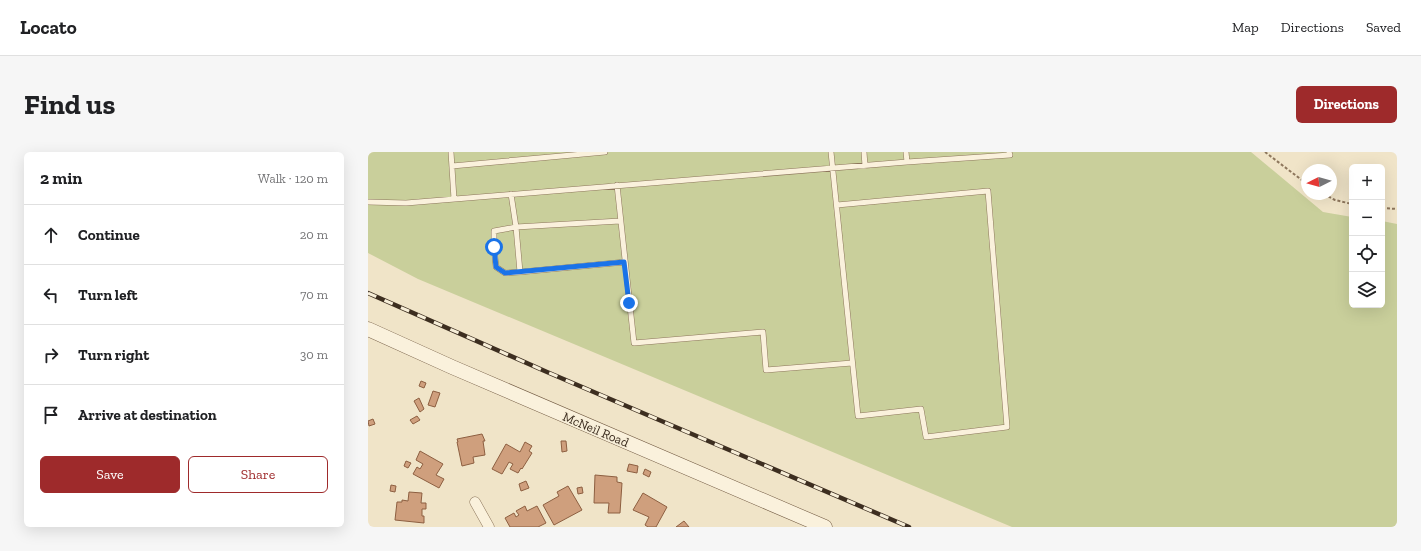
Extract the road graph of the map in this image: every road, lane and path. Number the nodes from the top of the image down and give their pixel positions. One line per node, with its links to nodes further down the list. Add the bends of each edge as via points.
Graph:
1 (451, 152): 9 (lane)
2 (605, 152): 9 (lane)
3 (831, 152): 11 (lane)
4 (864, 152): 10 (lane)
5 (906, 152): 8 (lane)
6 (1009, 152): 8 (lane, via 1010,155)
7 (1265, 152): 12 (path)
8 (907, 162): 10 (lane)
9 (452, 166): 15 (lane)
10 (865, 166): 11 (lane)
11 (833, 168): 13 (lane); 19 (lane)
12 (1301, 179)
13 (617, 185): 14 (lane); 22 (lane)
14 (511, 194): 15 (lane); 23 (lane)
15 (454, 199): 17 (lane, via 406,203)
16 (1335, 200): 18 (path)
17 (368, 202)
18 (1349, 203)
19 (836, 205): 27 (lane); 27 (lane, via 988,191 1007,428 926,437 921,409 858,416)
20 (1385, 208): 21 (path)
21 (1397, 209)
22 (620, 221): 23 (lane); 24 (lane)
23 (516, 227): 25 (lane); 25 (lane, via 494,231 494,247 496,267 505,273)
24 (624, 262): 25 (lane); 27 (lane, via 634,342 763,332 766,370)
25 (520, 272)
26 (368, 329): 30 (main road, McNeil Road)
27 (852, 363)
28 (475, 502): 29 (street)
29 (489, 527)
30 (825, 527)

